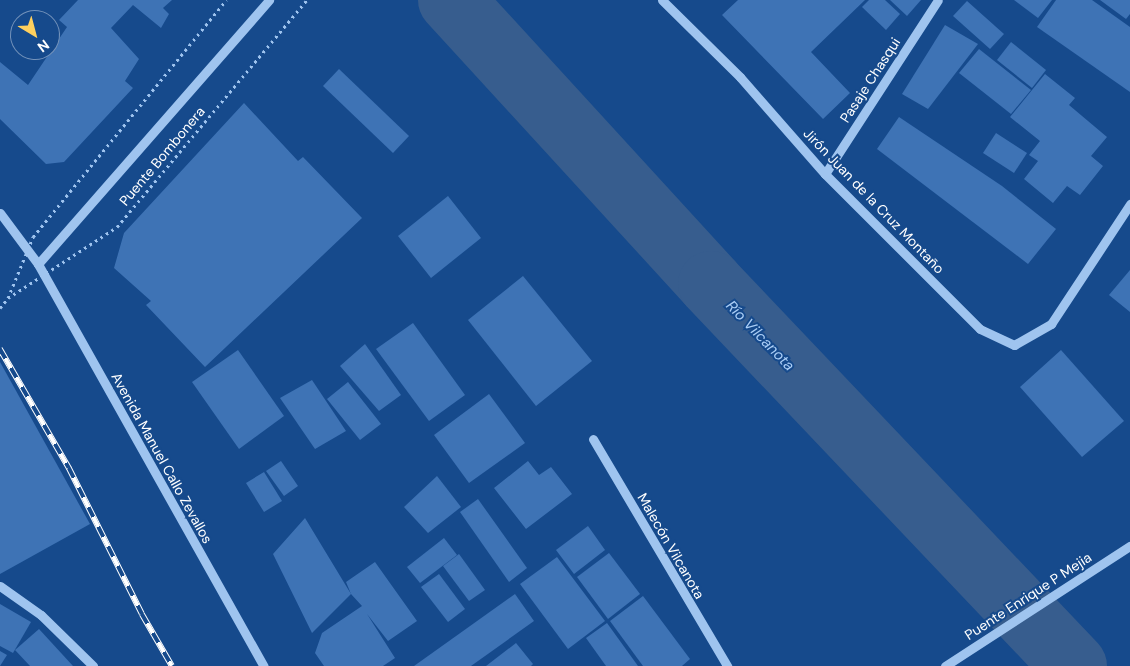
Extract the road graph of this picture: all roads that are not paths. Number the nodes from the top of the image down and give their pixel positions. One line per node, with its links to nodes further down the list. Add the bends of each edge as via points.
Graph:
1 (269, 0): 7 (street)
2 (662, 0): 4 (street, Jirón Juan de la Cruz Montaño, via 740,77)
3 (938, 0): 4 (street, Pasaje Chasqui)
4 (825, 174): 5 (street, Jirón Juan de la Cruz Montaño, via 980,329 1014,345 1050,324)
5 (1130, 204)
6 (0, 213): 7 (street, Avenida Manuel Callo Zevallos)
7 (38, 264): 12 (street, Avenida Manuel Callo Zevallos)
8 (593, 439): 13 (street, Malecón Vilcanota)
9 (1128, 548): 14 (street, Puente Enrique P Mejia)
10 (0, 586): 11 (street, via 41,615)
11 (93, 666)
12 (264, 666)
13 (727, 666)
14 (945, 666)

